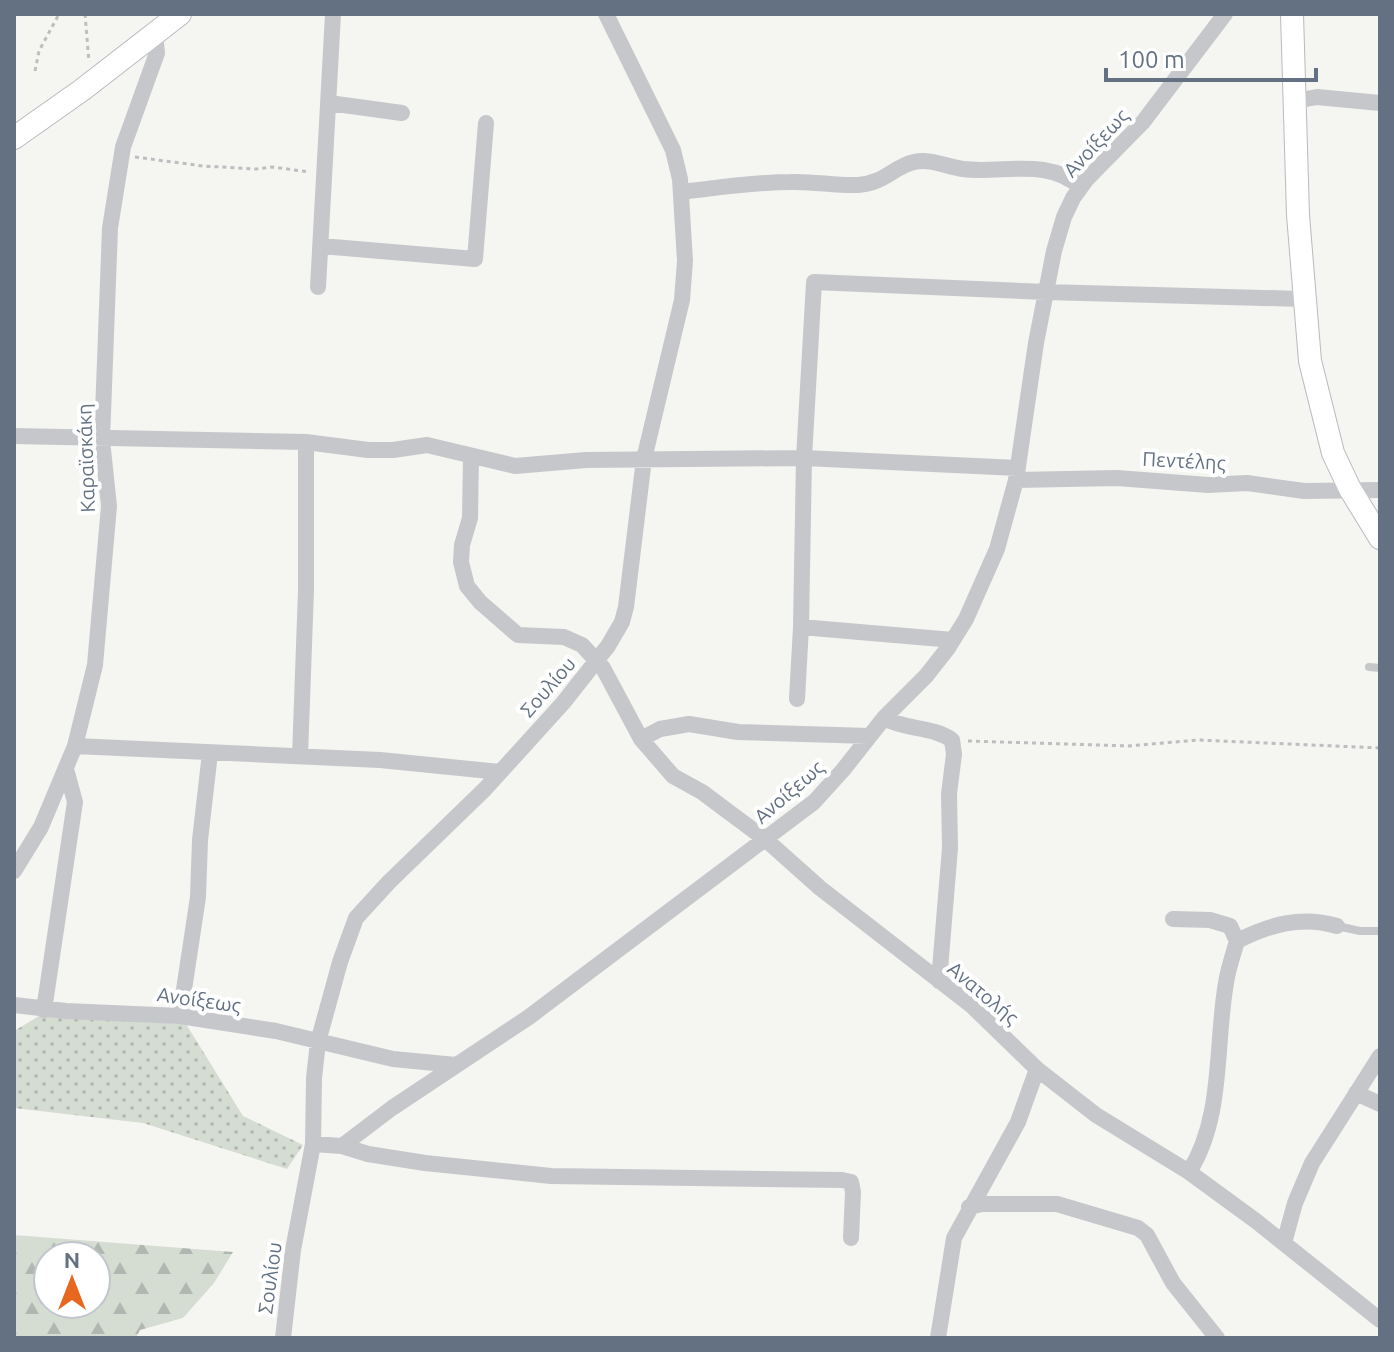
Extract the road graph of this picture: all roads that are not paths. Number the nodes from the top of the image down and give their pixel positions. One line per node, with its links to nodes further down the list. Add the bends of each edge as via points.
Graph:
1 (180, 14): 6 (street)
2 (333, 14): 8 (street)
3 (606, 14): 14 (street, Σουλίου, via 668,137)
4 (1225, 14): 13 (street, Ανοίξεως, via 1143,122)
5 (1292, 14): 7 (street)
6 (155, 34): 12 (street); 20 (street, Καραϊσκάκη, via 158,49 121,156 110,228)
7 (1295, 101): 9 (street, via 1317,97); 18 (street)
8 (329, 103): 10 (street); 15 (street)
9 (1380, 103)
10 (402, 113)
11 (486, 123): 15 (street, via 475,259)
12 (14, 138)
13 (1080, 187): 14 (street, via 1056,172 963,169 926,161 870,183 781,182); 17 (street, Ανοίξεως, via 1064,217)
14 (681, 192): 24 (street, Σουλίου, via 684,291)
15 (321, 246): 16 (street)
16 (318, 287)
17 (1046, 292): 18 (street); 23 (street, via 814,282); 25 (street, Ανοίξεως)
18 (1303, 299): 26 (street, via 1323,417)
19 (14, 436): 20 (street, Πεντέλης)
20 (102, 440): 21 (street, Πεντέλης); 38 (street, Καραϊσκάκη, via 108,528 95,665)
21 (306, 442): 22 (street, Πεντέλης, via 368,450 427,445); 40 (street)
22 (471, 457): 24 (street, Πεντέλης, via 515,466); 31 (street, via 470,518 461,549 471,593 518,635 571,639)
23 (804, 458): 24 (street, Πεντέλης); 25 (street, Πεντέλης); 29 (street)
24 (644, 459): 31 (street, Σουλίου, via 626,607)
25 (1017, 474): 26 (street, Πεντέλης, via 1247,483 1320,492); 30 (street, Ανοίξεως, via 997,549)
26 (1350, 489): 27 (street, Πεντέλης); 28 (street)
27 (1380, 490)
28 (1380, 538)
29 (801, 627): 30 (street); 34 (street)
30 (953, 640): 35 (street, Ανοίξεως)
31 (597, 661): 37 (street, Ανατολής); 42 (street, Σουλίου)
32 (1369, 667): 33 (lane)
33 (1380, 668)
34 (797, 699)
35 (884, 718): 36 (street, Ανοίξεως); 49 (street, via 952,740)
36 (869, 736): 37 (street, via 738,732 689,724); 43 (street, Ανοίξεως, via 824,793)
37 (641, 739): 43 (street, Ανατολής, via 673,776)
38 (75, 746): 39 (street); 41 (street, Καραϊσκάκη)
39 (210, 753): 40 (street); 52 (street, via 198,897)
40 (300, 756): 42 (street)
41 (66, 769): 44 (street, Καραϊσκάκη, via 41,827); 51 (street, via 75,802)
42 (500, 772): 53 (street, Σουλίου, via 356,918)
43 (765, 839): 49 (street, Ανατολής); 55 (street, Ανοίξεως, via 529,1017)
44 (14, 871)
45 (1173, 919): 48 (street, via 1230,926)
46 (1337, 926): 47 (lane); 48 (street, via 1281,922)
47 (1380, 931)
48 (1237, 941): 61 (street, via 1226,983 1211,1107 1201,1152)
49 (939, 981): 56 (street, Ανατολής)
50 (14, 1005): 51 (street, Ανοίξεως)
51 (44, 1010): 52 (street, Ανοίξεως)
52 (180, 1016): 53 (street, Ανοίξεως)
53 (318, 1042): 55 (street, Ανοίξεως, via 393,1059); 59 (street, Σουλίου)
54 (1380, 1056): 57 (street)
55 (456, 1065): 60 (street)
56 (1037, 1069): 61 (street, Ανατολής, via 1096,1115); 62 (street, via 1018,1122)
57 (1356, 1093): 58 (street); 64 (street, via 1312,1163)
58 (1380, 1104)
59 (313, 1144): 60 (street); 66 (street, Σουλίου)
60 (342, 1146): 63 (street, via 425,1163 551,1176 842,1180 851,1182 853,1192)
61 (1189, 1172): 64 (street, Ανατολής)
62 (969, 1207): 67 (street, via 949,1253); 68 (street, via 1057,1204 1138,1228)
63 (851, 1238)
64 (1284, 1243): 65 (street, Ανατολής)
65 (1380, 1320)
66 (283, 1338)
67 (938, 1338)
68 (1217, 1338)

